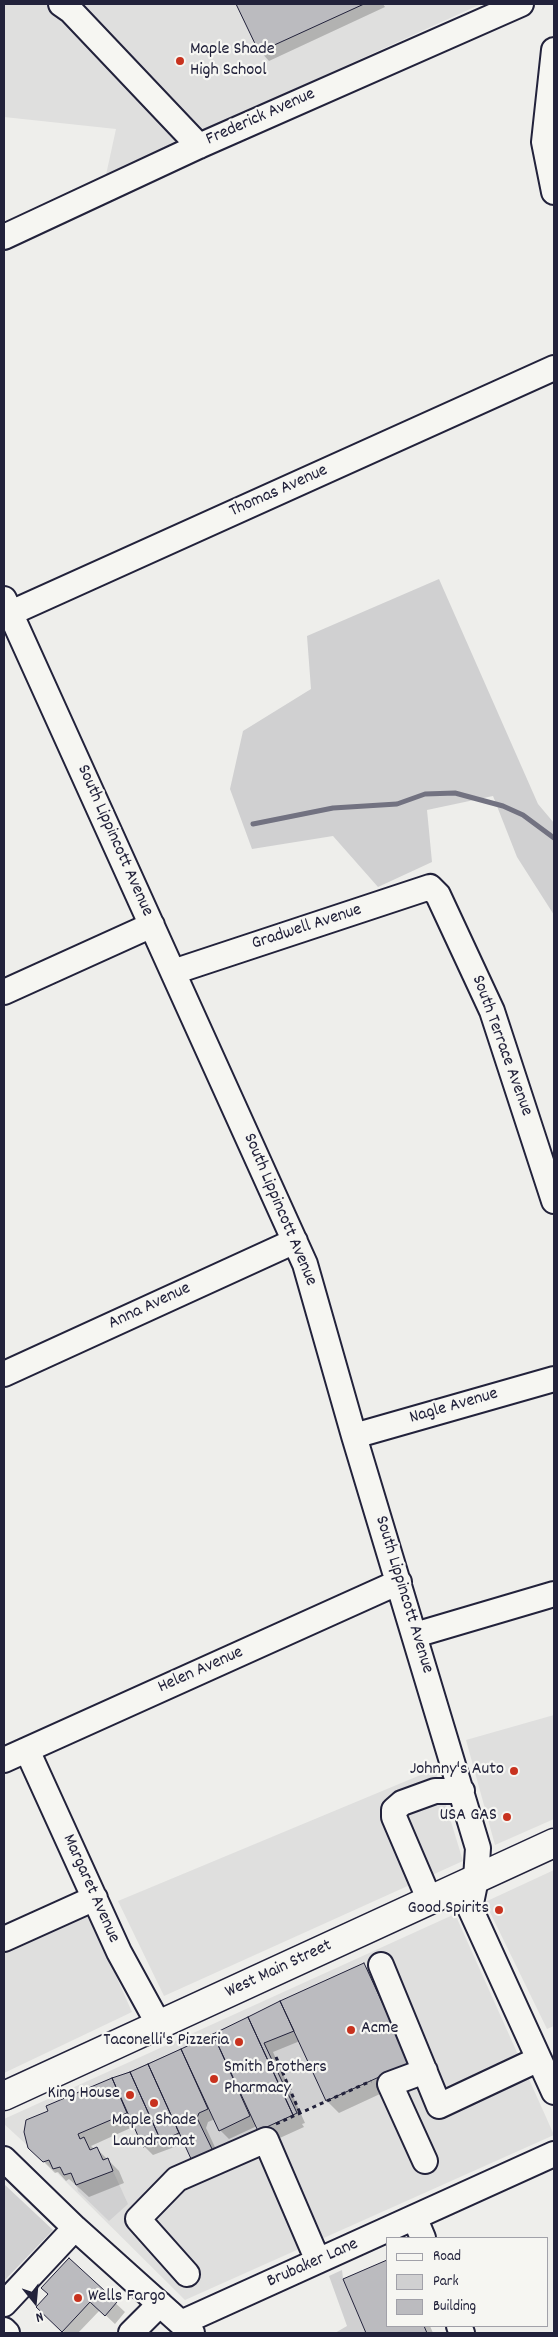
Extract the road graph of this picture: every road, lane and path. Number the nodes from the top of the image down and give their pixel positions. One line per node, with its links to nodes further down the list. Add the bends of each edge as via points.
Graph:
1 (61, 4): 4 (street)
2 (521, 4): 4 (street, Frederick Avenue)
3 (554, 50): 5 (street, via 544,142)
4 (199, 146): 6 (street, Frederick Avenue)
5 (554, 192)
6 (4, 237)
7 (554, 368): 8 (street, Thomas Avenue)
8 (6, 610): 10 (street, South Lippincott Avenue)
9 (438, 895): 11 (street, Gradwell Avenue, via 430,887); 13 (street, South Terrace Avenue, via 492,1011)
10 (152, 925): 11 (street, South Lippincott Avenue); 12 (street)
11 (174, 972): 14 (street, South Lippincott Avenue)
12 (4, 992)
13 (554, 1201)
14 (295, 1240): 15 (street, Anna Avenue); 17 (street, South Lippincott Avenue, via 324,1324)
15 (4, 1374)
16 (554, 1379): 17 (street, Nagle Avenue)
17 (354, 1436): 18 (street, South Lippincott Avenue)
18 (399, 1582): 20 (street, South Lippincott Avenue); 21 (street, Helen Avenue)
19 (554, 1594): 20 (street)
20 (415, 1635): 23 (street, South Lippincott Avenue)
21 (27, 1750): 22 (street, Helen Avenue); 26 (street, Margaret Avenue)
22 (4, 1760)
23 (462, 1790): 25 (street, South Lippincott Avenue, via 479,1853); 27 (street, via 435,1791 394,1810 394,1817)
24 (554, 1843): 25 (main road, West Main Street)
25 (476, 1879): 27 (main road, West Main Street); 32 (street, South Lippincott Avenue, via 470,1908)
26 (95, 1898): 28 (street); 30 (street, Margaret Avenue, via 124,1964)
27 (430, 1901): 30 (main road, West Main Street)
28 (4, 1939)
29 (381, 1965): 33 (street)
30 (159, 2025): 36 (main road, West Main Street)
31 (276, 2058): 34 (path, via 300,2113)
32 (539, 2059): 33 (street, via 440,2106); 35 (street, South Lippincott Avenue)
33 (425, 2071): 39 (street, via 390,2084)
34 (376, 2078)
35 (554, 2092)
36 (4, 2096)
37 (554, 2154): 41 (street, Brubaker Lane)
38 (4, 2159): 40 (street)
39 (425, 2161)
40 (76, 2228): 46 (street); 47 (street)
41 (419, 2229): 42 (street, Brubaker Lane)
42 (394, 2237)
43 (386, 2239): 44 (street, Brubaker Lane)
44 (318, 2261): 45 (street, via 266,2140 177,2179 138,2219); 48 (street, Brubaker Lane)
45 (187, 2274)
46 (4, 2304)
47 (160, 2304): 48 (street); 51 (street)
48 (186, 2328)
49 (4, 2330): 50 (street)
50 (7, 2333)
51 (131, 2333)

